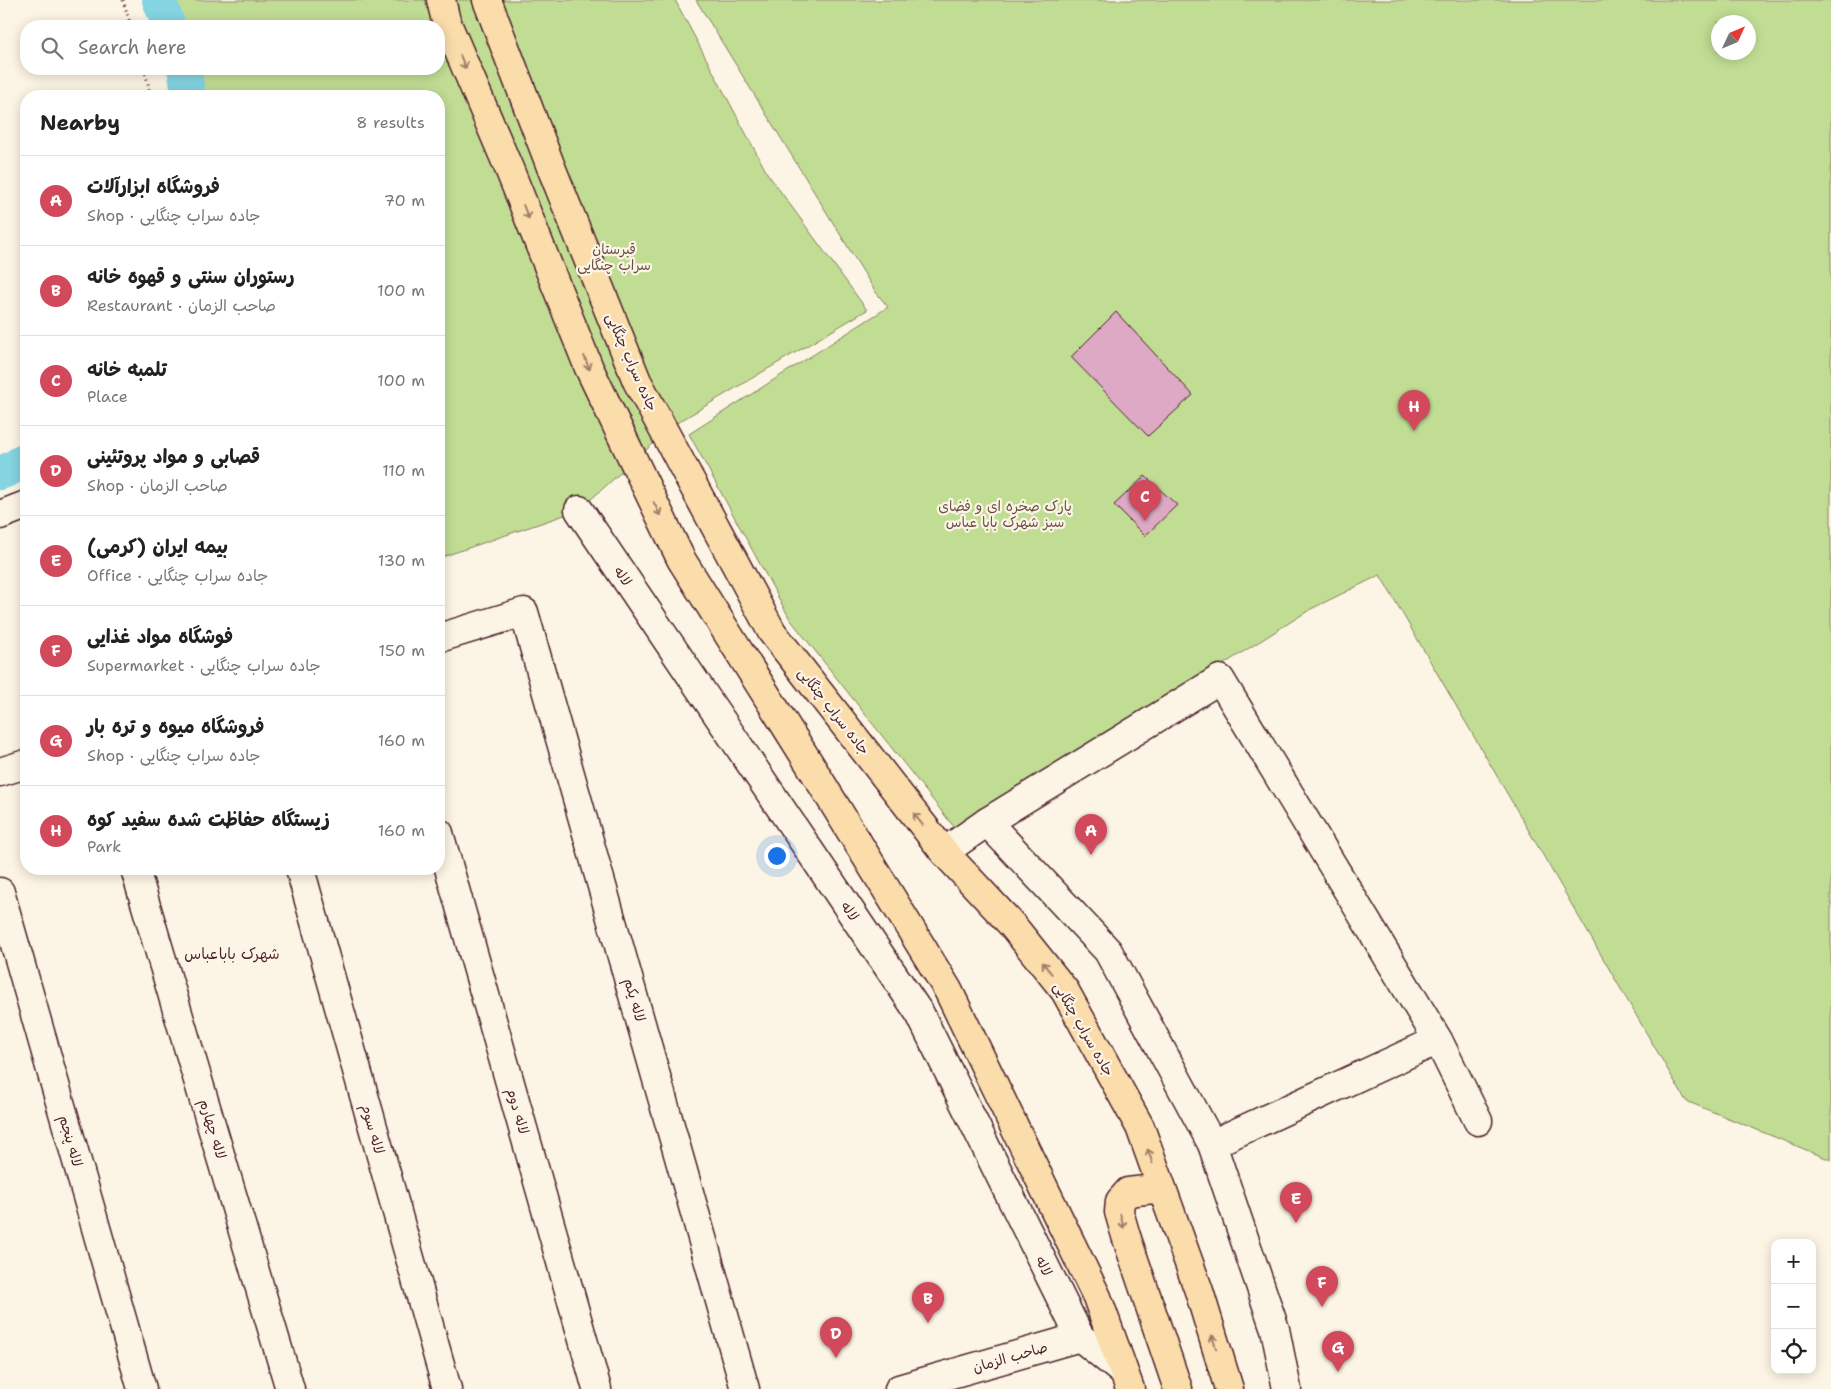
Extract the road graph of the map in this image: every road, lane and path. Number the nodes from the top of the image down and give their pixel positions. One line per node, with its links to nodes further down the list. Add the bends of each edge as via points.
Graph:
1 (124, 0): 4 (path)
2 (441, 0): 23 (main road, one-way to 23, via 446,20 589,368 682,559 948,990)
3 (487, 0): 14 (main road, جاده سراب چنگایی, one-way to 3, via 772,632 637,381)
4 (129, 20)
5 (145, 75): 6 (path)
6 (149, 90)
7 (20, 508): 9 (street)
8 (579, 510): 24 (street, لاله, via 920,1014)
9 (0, 515)
10 (445, 636): 30 (street, لاله یکم, via 524,612)
11 (20, 766): 12 (street)
12 (0, 772)
13 (987, 822): 14 (street); 19 (street, via 1220,679); 21 (street, via 1108,950)
14 (944, 852): 22 (main road, جاده سراب چنگایی, one-way to 14, via 1140,1127 1065,991 1013,926)
15 (445, 854): 29 (street, لاله دوم)
16 (138, 875): 27 (street, لاله چهارم)
17 (302, 875): 28 (street, لاله سوم)
18 (0, 892): 26 (street, لاله پنجم)
19 (1438, 1040): 20 (street); 21 (street)
20 (1478, 1121)
21 (1212, 1144): 34 (street, via 1275,1329)
22 (1162, 1188): 32 (main road, one-way to 32, via 1128,1192 1120,1201 1119,1212); 33 (main road, جاده سراب چنگایی, one-way to 22)
23 (1097, 1297): 24 (street); 25 (main road)
24 (1080, 1337): 25 (street); 31 (street, صاحب الزمان)
25 (1126, 1381)
26 (142, 1389)
27 (290, 1389)
28 (446, 1389)
29 (596, 1389)
30 (745, 1389)
31 (899, 1389)
32 (1178, 1389)
33 (1229, 1389)
34 (1287, 1389)

